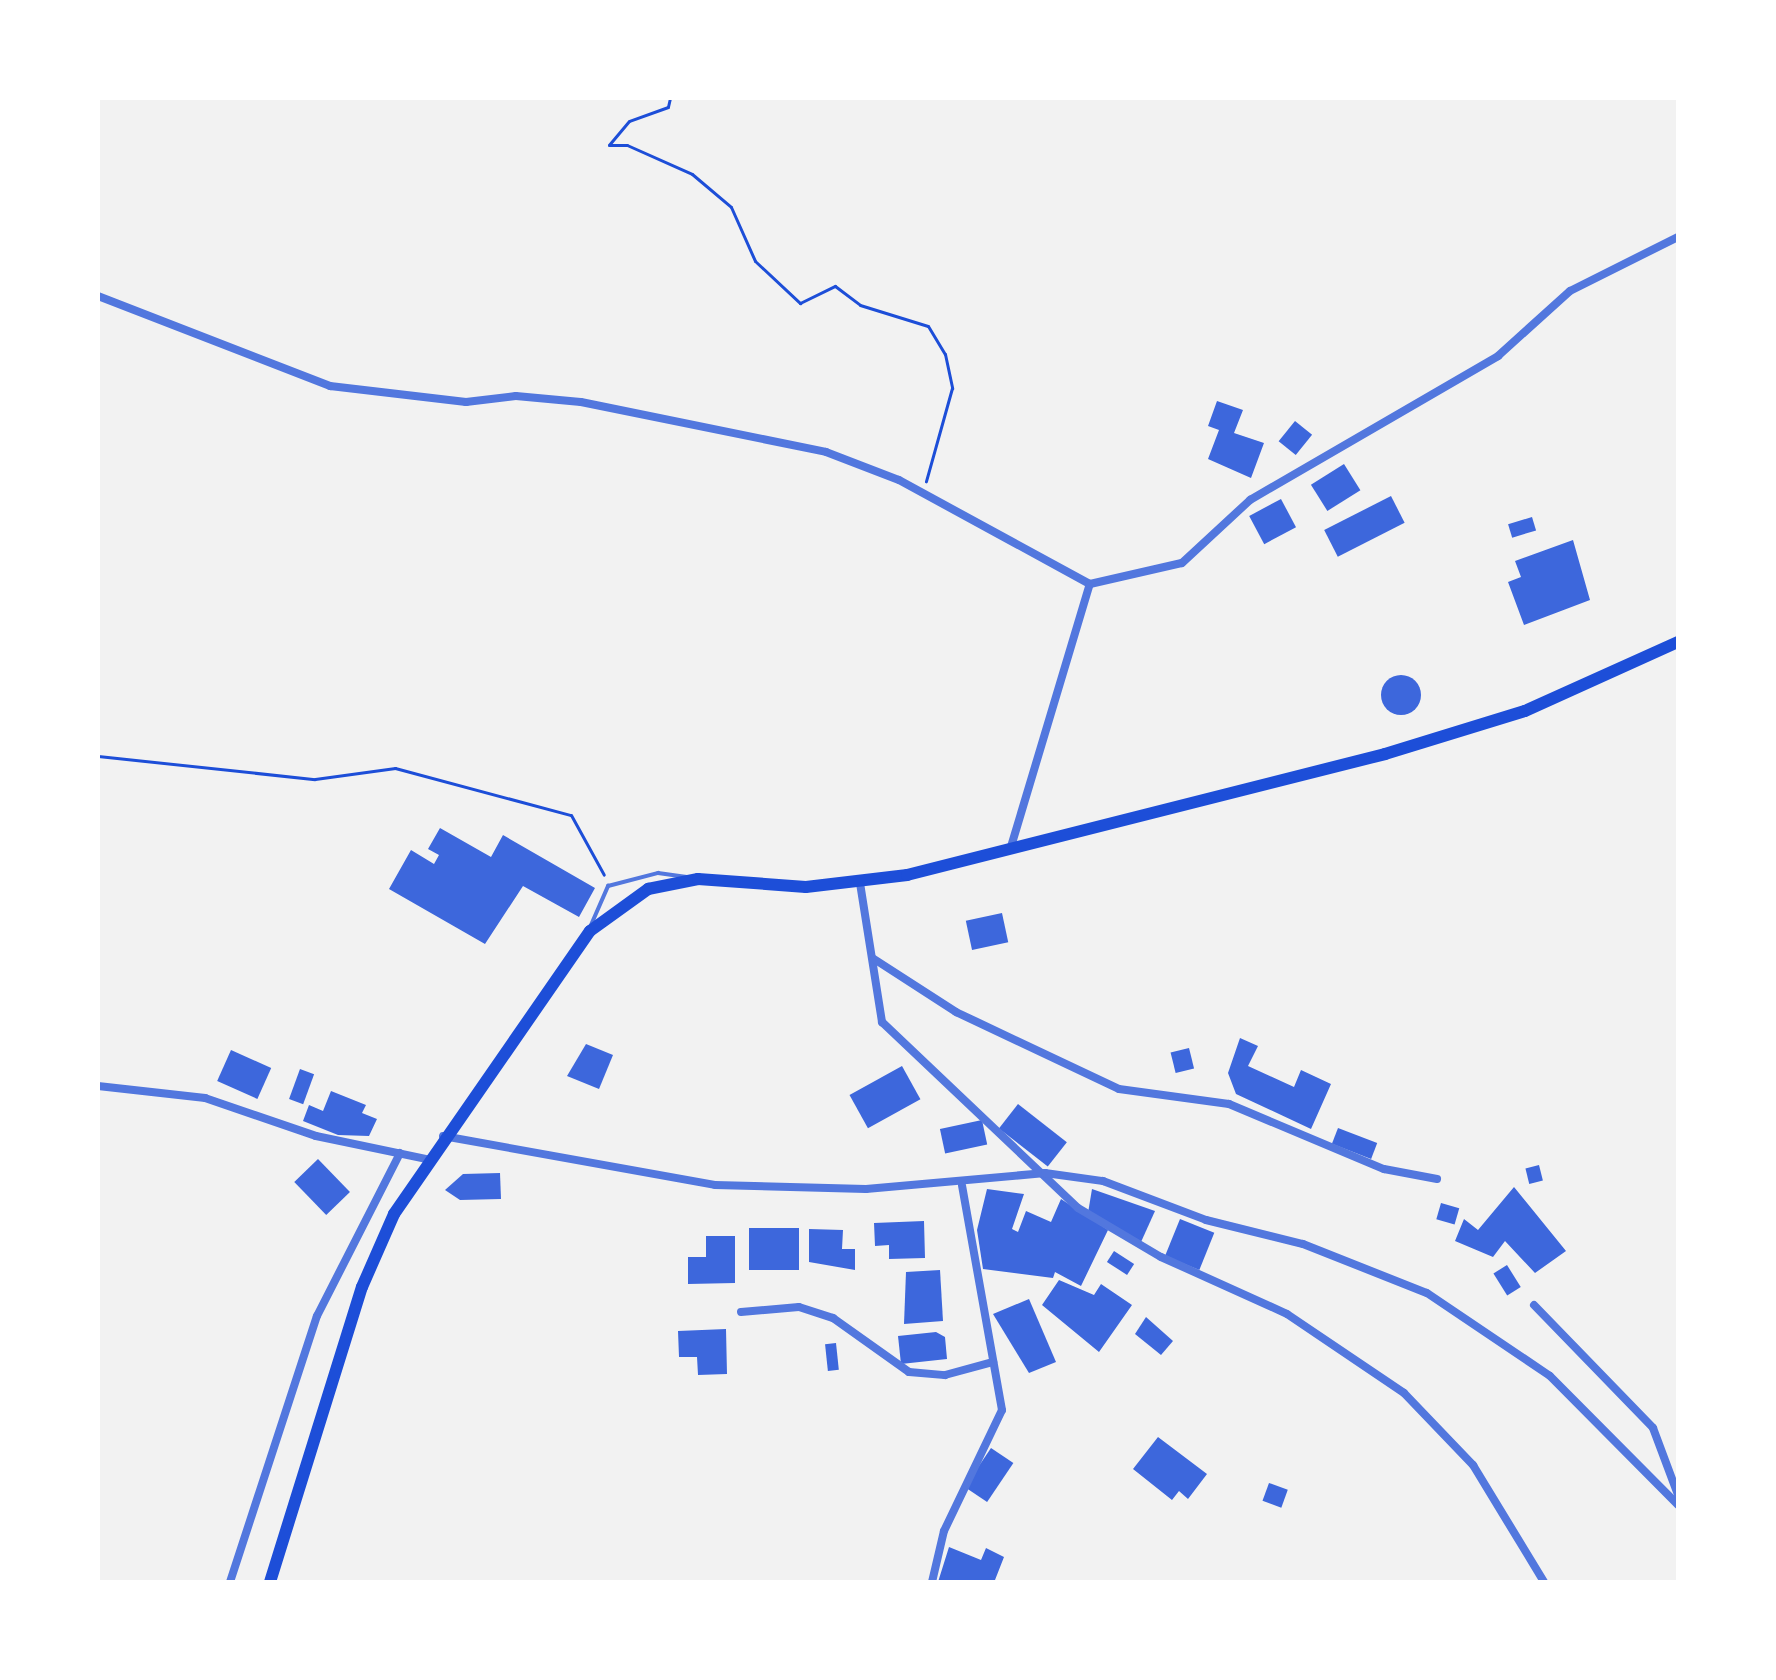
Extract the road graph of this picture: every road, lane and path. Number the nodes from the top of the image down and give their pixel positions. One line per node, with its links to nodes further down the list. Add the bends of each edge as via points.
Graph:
1 (670, 98): 4 (path, via 668,107 629,121 609,145 627,145 692,174 731,207 755,261 800,303 835,286 860,305 928,326 945,354 952,388)
2 (1678, 237): 5 (street, via 1570,291 1498,356 1250,500 1182,563)
3 (98, 296): 4 (street, via 330,386 466,402 542,399 665,415 826,452)
4 (922, 493): 5 (street)
5 (1090, 584): 8 (street)
6 (1678, 642): 8 (main road, via 1525,711)
7 (98, 756): 11 (path, via 315,779 395,768 571,815)
8 (1010, 850): 10 (main road)
9 (698, 879): 10 (main road, via 806,887); 11 (lane, via 658,873); 12 (main road, via 648,889)
10 (860, 883): 13 (street)
11 (608, 886): 12 (lane)
12 (590, 931): 15 (main road)
13 (874, 959): 18 (street, via 882,1022); 19 (street, via 956,1012 1119,1089 1229,1104 1384,1169)
14 (98, 1086): 16 (street, via 205,1098 316,1136)
15 (442, 1136): 17 (main road); 20 (street, via 715,1185)
16 (400, 1153): 17 (street); 26 (street, via 317,1316)
17 (426, 1159): 27 (main road, via 362,1287)
18 (1045, 1173): 20 (street); 25 (street, via 1103,1181 1206,1220 1303,1244 1427,1293 1550,1376); 29 (street, via 1078,1208 1161,1257 1287,1314 1404,1393 1473,1465)
19 (1437, 1179)
20 (962, 1186): 23 (street)
21 (1534, 1305): 24 (street, via 1653,1428)
22 (741, 1312): 23 (street, via 799,1307 833,1318 909,1372 945,1375)
23 (993, 1362): 28 (street, via 1002,1410 944,1531)
24 (1678, 1495)
25 (1678, 1505)
26 (230, 1582)
27 (270, 1582)
28 (932, 1582)
29 (1544, 1582)

